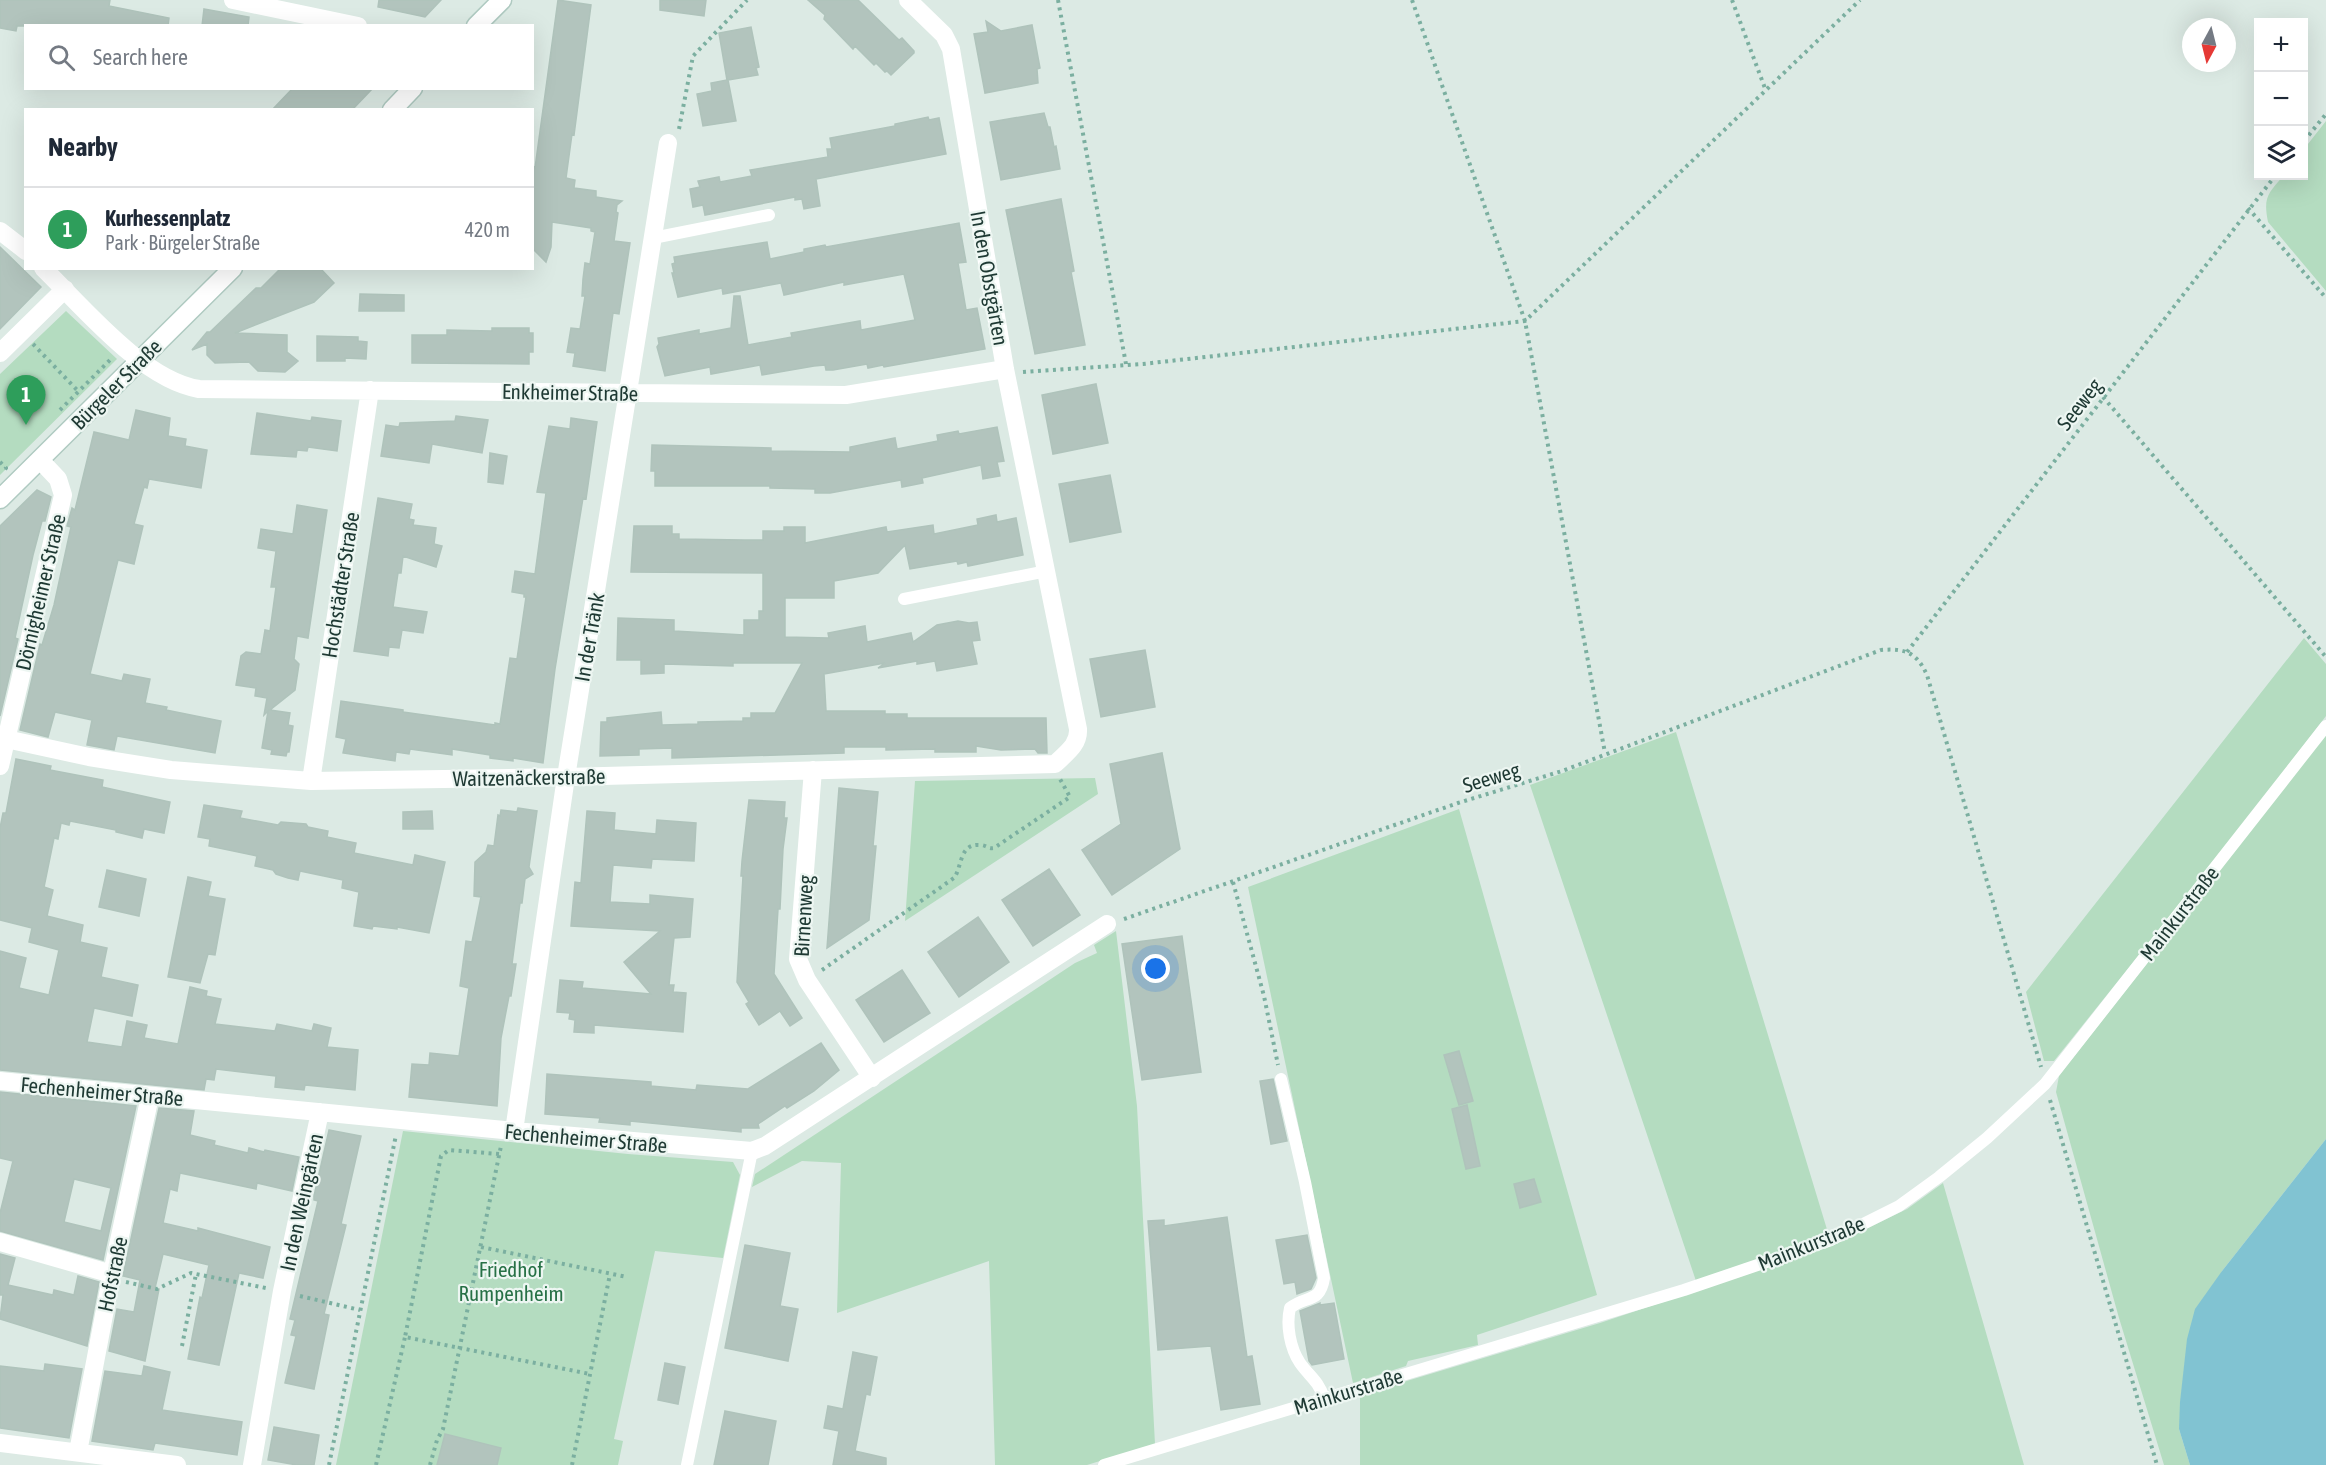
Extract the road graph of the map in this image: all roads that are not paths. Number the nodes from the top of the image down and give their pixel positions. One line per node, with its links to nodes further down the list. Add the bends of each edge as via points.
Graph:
1 (233, 0): 4 (street)
2 (502, 0): 5 (street)
3 (908, 0): 18 (street, In den Obstgärten, via 944,35 951,49)
4 (348, 24)
5 (478, 24)
6 (411, 90): 7 (street)
7 (394, 108)
8 (668, 143): 11 (street, In der Tränk)
9 (768, 215): 11 (lane)
10 (0, 231): 12 (street)
11 (653, 238): 20 (street, In der Tränk)
12 (24, 249)
13 (46, 270): 15 (street, Enkheimer Straße)
14 (231, 270): 17 (street, Bürgeler Straße)
15 (65, 289): 16 (street); 17 (street, Enkheimer Straße)
16 (0, 353)
17 (139, 361): 19 (street, Enkheimer Straße, via 178,384 200,389); 21 (street, Bürgeler Straße)
18 (1006, 371): 20 (street, Enkheimer Straße, via 846,395); 23 (street, In den Obstgärten)
19 (370, 390): 20 (street, Enkheimer Straße); 31 (street, Hochstädter Straße)
20 (628, 392): 30 (street, In der Tränk)
21 (40, 460): 22 (street, Bürgeler Straße); 26 (street, Dörnigheimer Straße, via 58,478 63,495)
22 (0, 499)
23 (1047, 572): 24 (lane); 27 (street, In den Obstgärten, via 1078,735 1072,747)
24 (904, 599)
25 (2326, 726): 42 (lane, Mainkurstraße, via 2046,1084 1988,1138 1899,1206 1831,1240 1684,1290)
26 (6, 739): 28 (street, Dörnigheimer Straße); 31 (street, Waitzenäckerstraße, via 141,766)
27 (1054, 764): 29 (street, Waitzenäckerstraße)
28 (0, 766)
29 (813, 770): 30 (street, Waitzenäckerstraße); 33 (street, Birnenweg, via 798,959 807,980)
30 (566, 777): 31 (street, Waitzenäckerstraße); 38 (street, In der Tränk)
31 (311, 781)
32 (1107, 924): 33 (street)
33 (872, 1078): 39 (street)
34 (1281, 1079): 42 (lane, via 1324,1278 1320,1294 1290,1308 1289,1332 1299,1362 1314,1377)
35 (0, 1081): 36 (street, Fechenheimer Straße)
36 (150, 1096): 37 (street, Fechenheimer Straße); 41 (street, Hofstraße)
37 (321, 1112): 38 (street, Fechenheimer Straße); 46 (street, In den Weingärten, via 282,1292)
38 (509, 1131): 39 (street, Fechenheimer Straße)
39 (752, 1151): 47 (lane)
40 (0, 1242): 41 (street)
41 (111, 1276): 44 (street, Hofstraße)
42 (1324, 1398): 48 (lane, Mainkurstraße)
43 (0, 1443): 44 (street)
44 (78, 1452): 45 (street)
45 (177, 1465)
46 (252, 1465)
47 (687, 1465)
48 (1104, 1465)

